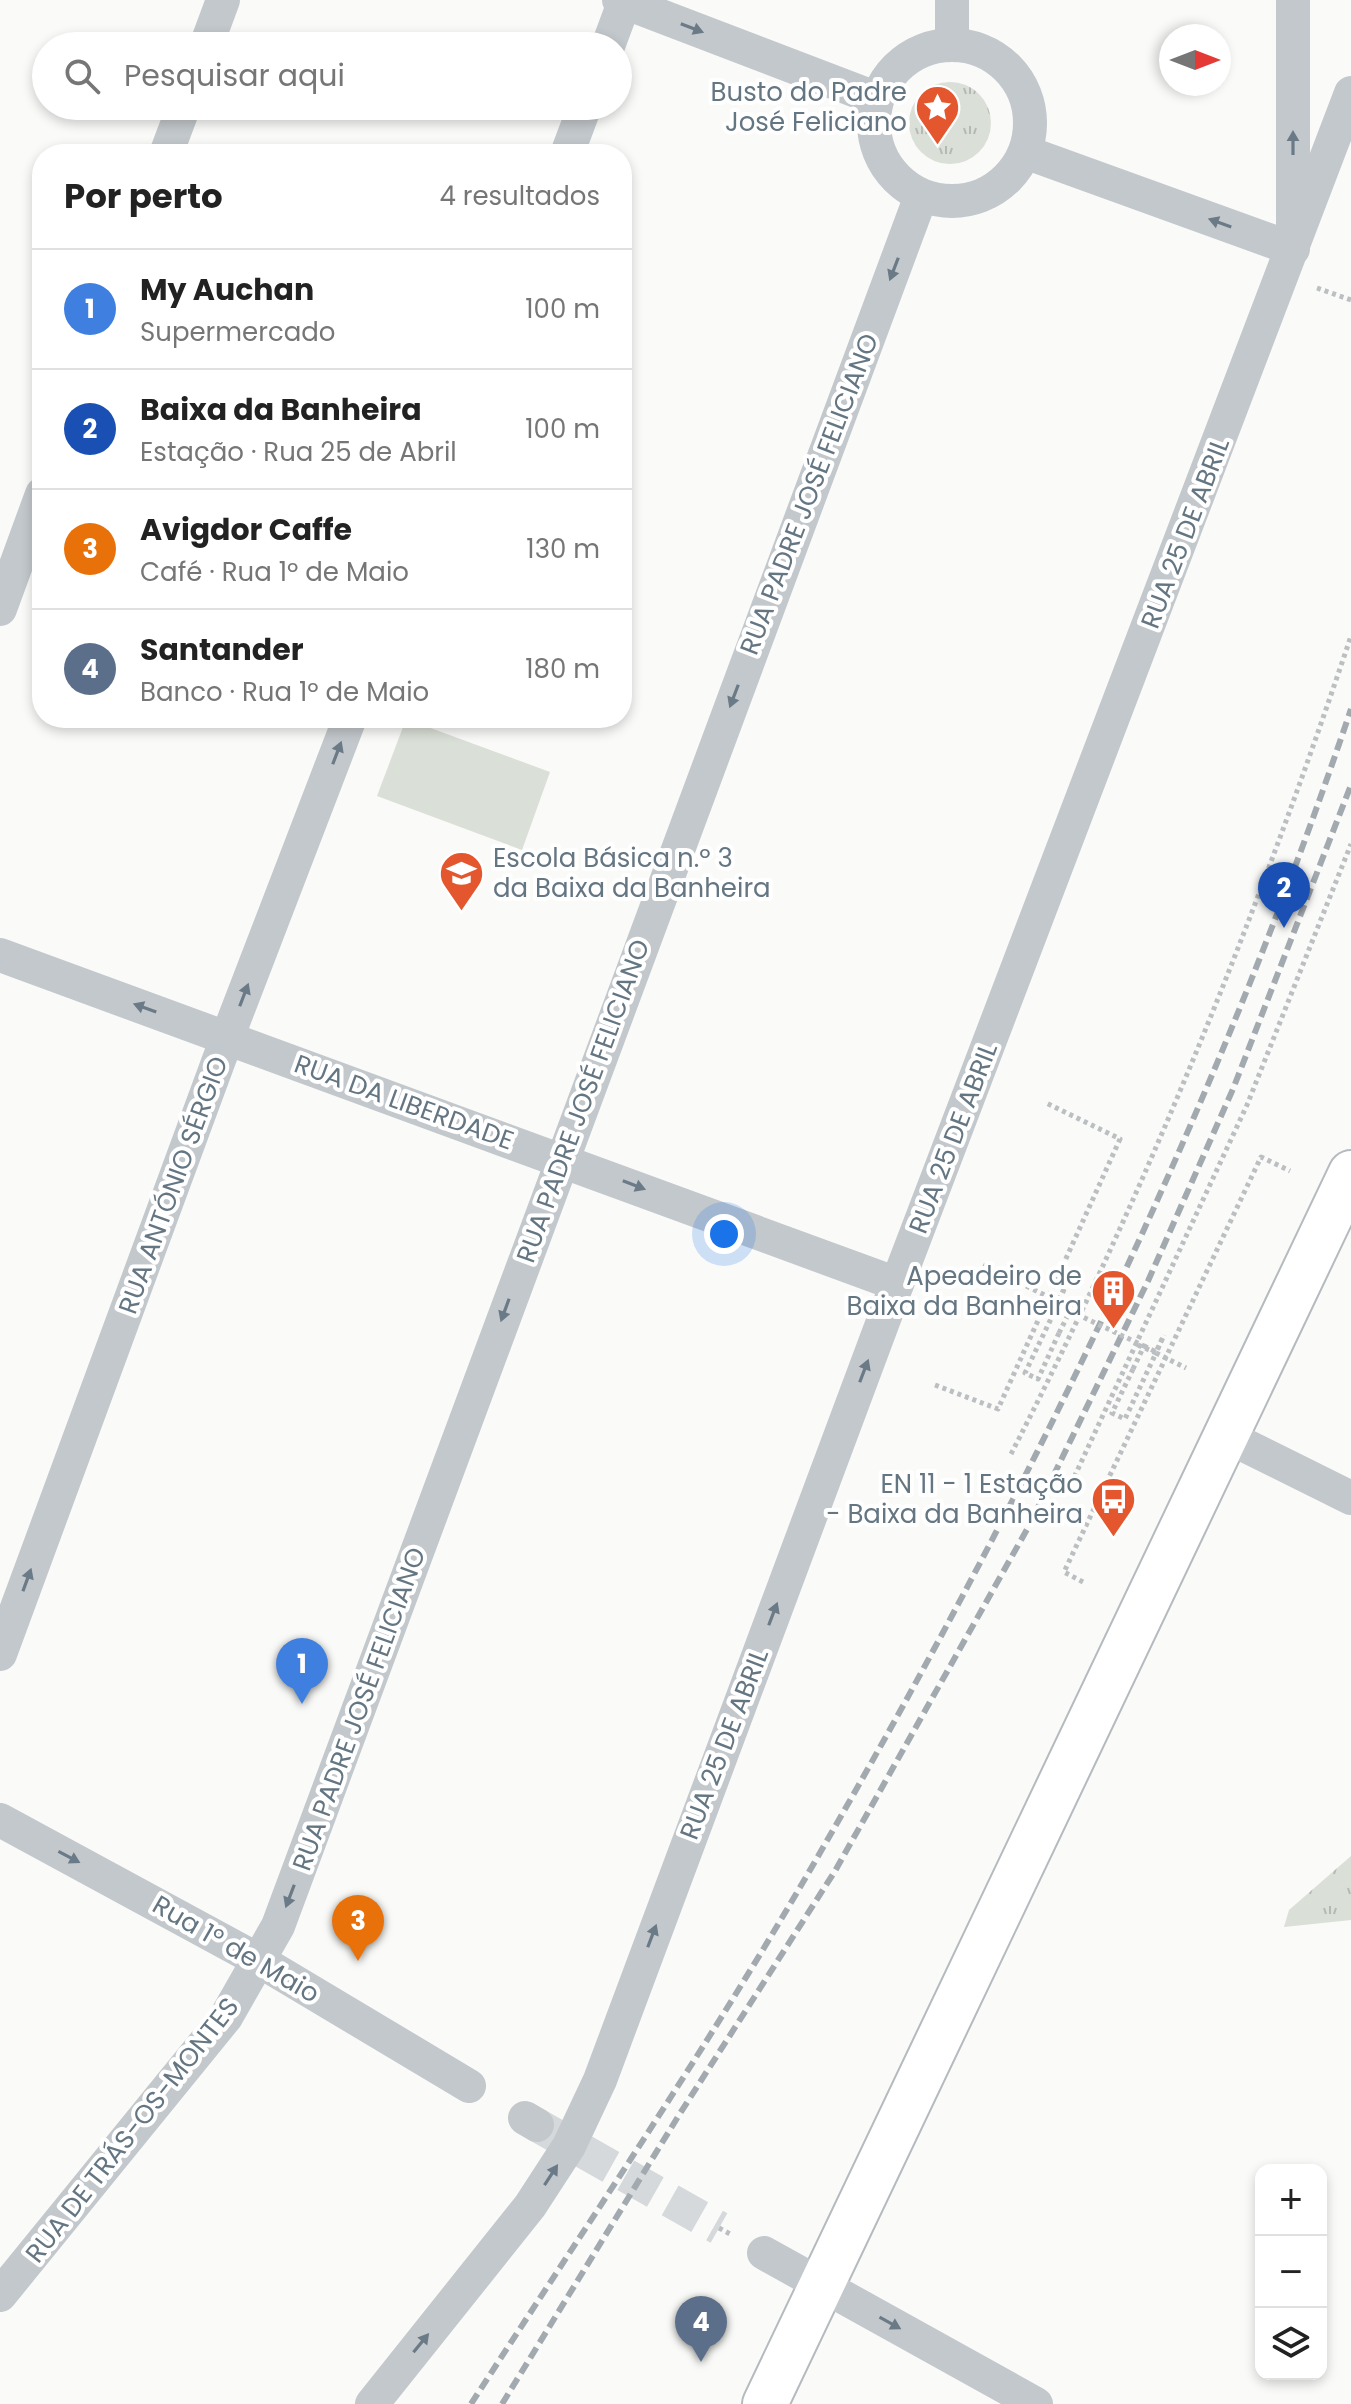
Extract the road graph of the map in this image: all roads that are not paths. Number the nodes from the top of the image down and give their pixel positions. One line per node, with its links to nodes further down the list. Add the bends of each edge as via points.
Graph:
1 (223, 0): 5 (street)
2 (952, 0): 7 (street)
3 (1293, 0): 16 (street, one-way to 3)
4 (623, 1): 6 (street); 9 (street, one-way to 9)
5 (211, 32)
6 (613, 32)
7 (952, 43): 9 (street, via 907,57); 14 (street, via 977,47 1017,78 1030,127)
8 (1351, 93): 16 (street, RUA 25 DE ABRIL)
9 (875, 98): 15 (street, via 875,142 885,164)
10 (179, 120): 12 (street)
11 (580, 120): 13 (street)
12 (170, 144)
13 (571, 144)
14 (1025, 152): 15 (street, via 1013,173 993,190 945,202); 16 (street, one-way to 14)
15 (921, 196): 22 (street, RUA PADRE JOSÉ FELICIANO, one-way to 22)
16 (1293, 249): 24 (street, RUA 25 DE ABRIL)
17 (32, 521): 18 (street)
18 (0, 609)
19 (346, 728): 21 (street, RUA ANTÓNIO SÉRGIO, one-way to 19)
20 (0, 955): 21 (street, RUA DA LIBERDADE, one-way to 20)
21 (227, 1038): 22 (street, RUA DA LIBERDADE); 27 (street, RUA ANTÓNIO SÉRGIO, one-way to 21)
22 (561, 1158): 24 (street, RUA DA LIBERDADE, one-way to 24); 29 (street, RUA PADRE JOSÉ FELICIANO, one-way to 29, via 324,1809)
23 (1351, 1173): 25 (main road)
24 (897, 1284): 34 (street, RUA 25 DE ABRIL, one-way to 24, via 553,2173 600,2080)
25 (1226, 1436): 26 (street); 32 (main road)
26 (1351, 1498)
27 (0, 1654)
28 (0, 1820): 29 (street, Rua 1º de Maio, one-way to 29)
29 (260, 1961): 30 (street, Rua 1º de Maio); 33 (street, RUA DE TRÁS-OS-MONTES, via 207,2042)
30 (469, 2086)
31 (764, 2253): 32 (street)
32 (822, 2285): 35 (main road); 36 (street, one-way to 36)
33 (0, 2295)
34 (372, 2404)
35 (765, 2404)
36 (1036, 2404)

